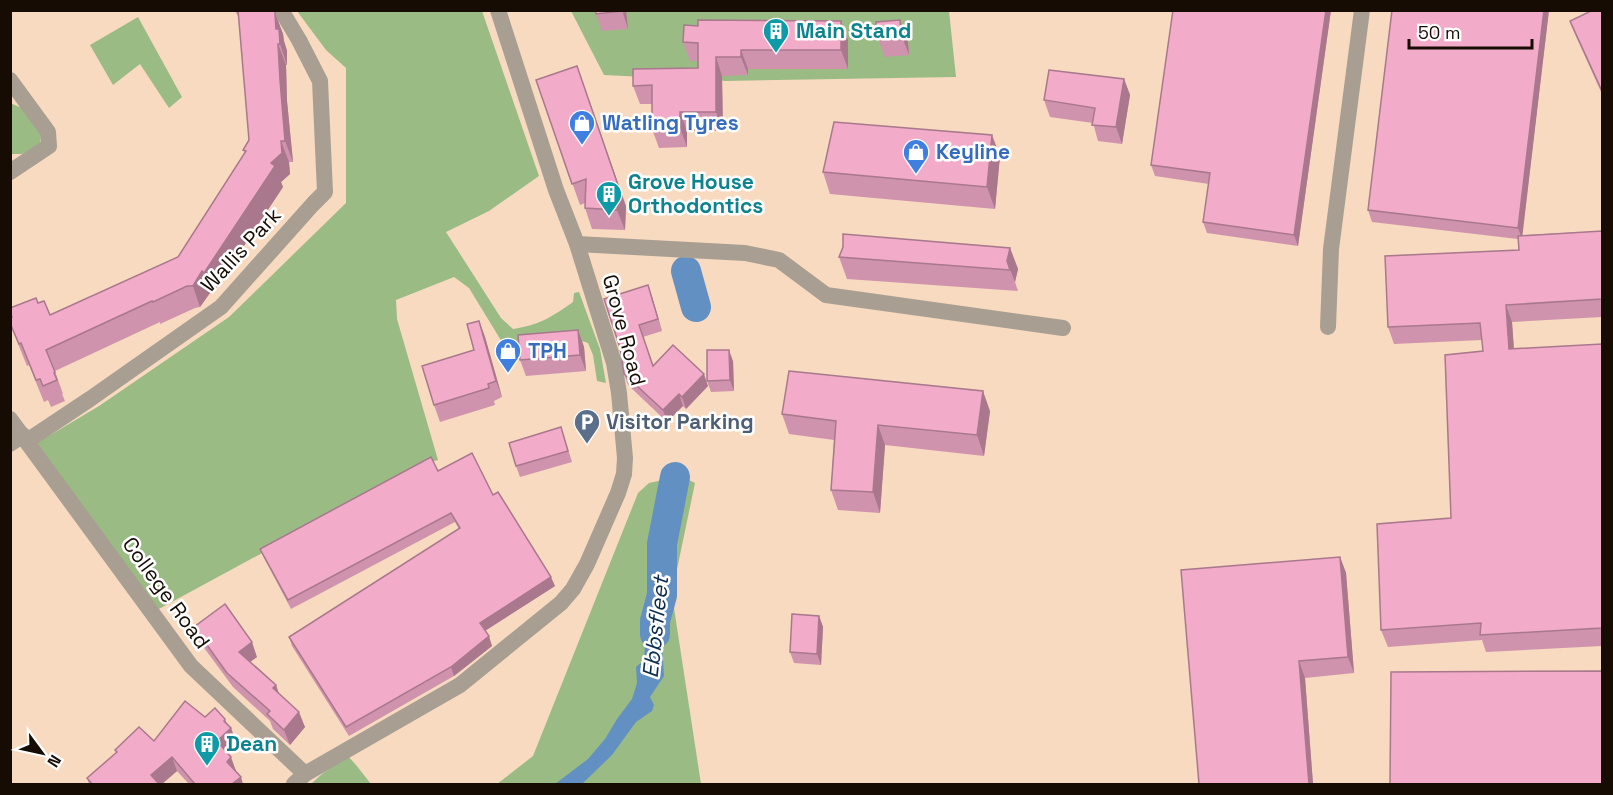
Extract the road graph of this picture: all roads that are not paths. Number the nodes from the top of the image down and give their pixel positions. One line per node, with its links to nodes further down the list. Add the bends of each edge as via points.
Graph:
1 (281, 10): 10 (street, Wallis Park, via 320,81 325,192 221,307 90,399)
2 (498, 10): 6 (street, Grove Road)
3 (1362, 10): 7 (street, via 1331,249)
4 (10, 80): 5 (street, via 48,132 49,146)
5 (10, 172)
6 (577, 244): 8 (street, via 745,253 779,260 826,295); 11 (street, Grove Road, via 614,363 625,453 618,493 587,564 561,603 460,685)
7 (1328, 327)
8 (1063, 328)
9 (10, 419): 10 (street, College Road)
10 (20, 440): 11 (street, College Road, via 191,666)
11 (300, 779)

